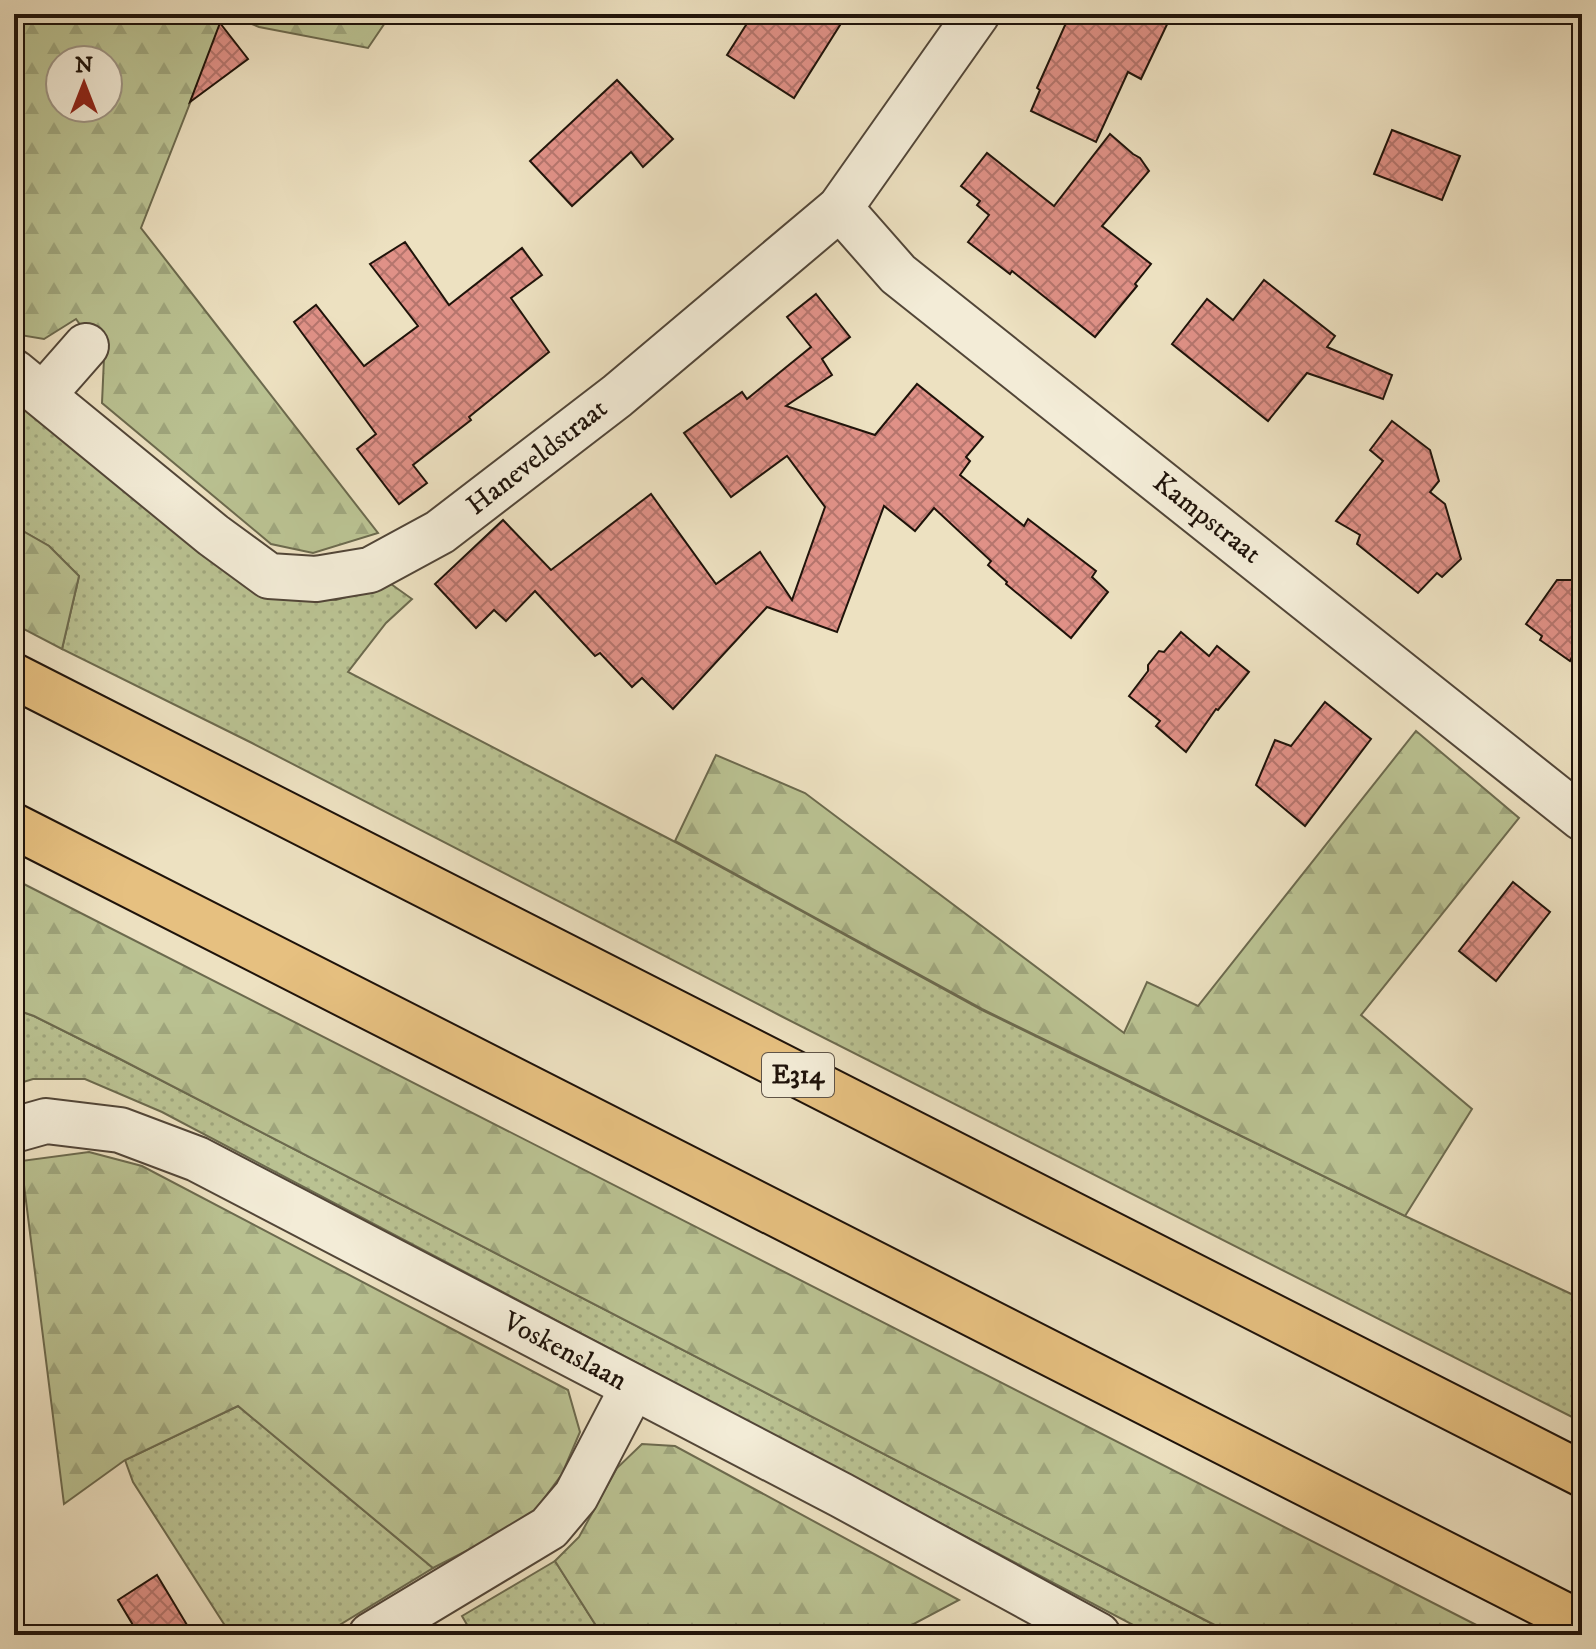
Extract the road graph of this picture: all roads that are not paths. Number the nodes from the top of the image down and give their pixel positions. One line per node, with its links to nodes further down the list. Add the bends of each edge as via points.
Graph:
1 (977, 14): 2 (street, Haneveldstraat)
2 (840, 208): 4 (street, Haneveldstraat, via 617,396 440,532 370,570 316,579 269,576); 6 (street, Kampstraat, via 898,274)
3 (86, 346): 4 (street)
4 (28, 384)
5 (14, 676): 10 (highway, E314)
6 (1582, 818)
7 (14, 826): 11 (highway)
8 (14, 1130): 9 (street, Voskenslaan, via 46,1121 120,1130 197,1159)
9 (633, 1387): 12 (street, via 576,1496 549,1528); 13 (street, Voskenslaan)
10 (1582, 1474)
11 (1582, 1624)
12 (371, 1635)
13 (1098, 1635)

